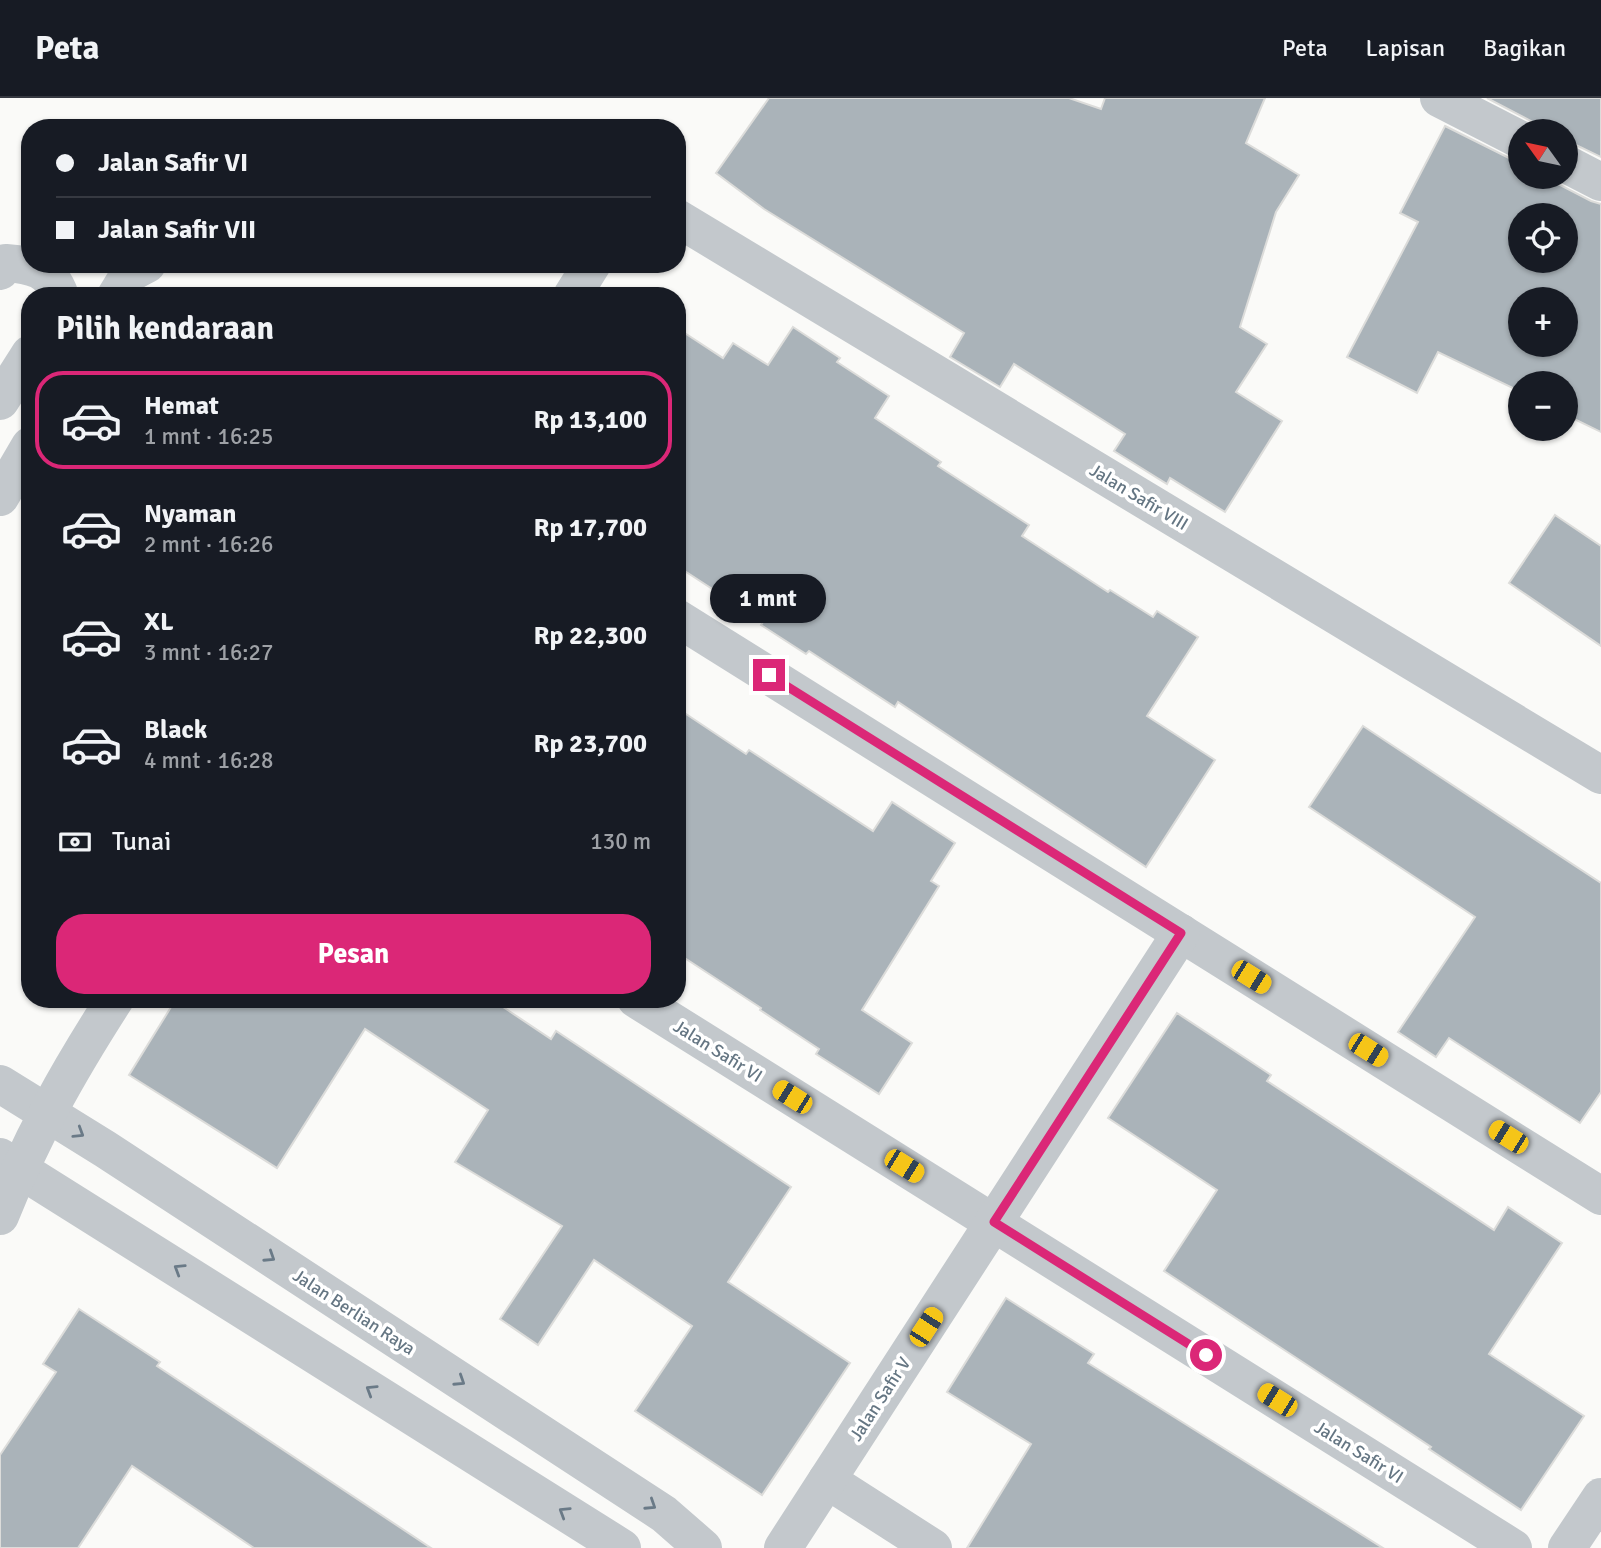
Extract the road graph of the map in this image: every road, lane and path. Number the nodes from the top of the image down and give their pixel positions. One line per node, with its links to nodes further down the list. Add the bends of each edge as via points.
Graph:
1 (1439, 98): 2 (street)
2 (1508, 133)
3 (1578, 170): 4 (street)
4 (1601, 181)
5 (686, 223): 15 (street, Jalan Safir VIII)
6 (21, 264): 7 (street, via 6,263)
7 (0, 271)
8 (46, 273): 9 (street)
9 (57, 287)
10 (21, 368): 11 (street)
11 (0, 401)
12 (21, 462): 13 (street)
13 (0, 498)
14 (686, 624): 16 (street)
15 (1601, 775)
16 (1181, 933): 22 (street); 24 (street, Jalan Safir V)
17 (109, 1008): 20 (street)
18 (650, 1008): 24 (street, Jalan Safir VI)
19 (0, 1084): 20 (street, Jalan Berlian Raya)
20 (46, 1112): 21 (street); 28 (street, Jalan Berlian Raya, one-way to 28, via 664,1514)
21 (10, 1163): 23 (street); 27 (street, one-way to 21)
22 (1601, 1196)
23 (0, 1216)
24 (994, 1222): 25 (street, Jalan Safir V); 31 (street, Jalan Safir VI)
25 (827, 1480): 29 (street, Jalan Safir V); 30 (street)
26 (1601, 1497): 32 (street)
27 (622, 1548)
28 (703, 1548)
29 (783, 1548)
30 (933, 1548)
31 (1513, 1548)
32 (1567, 1548)

